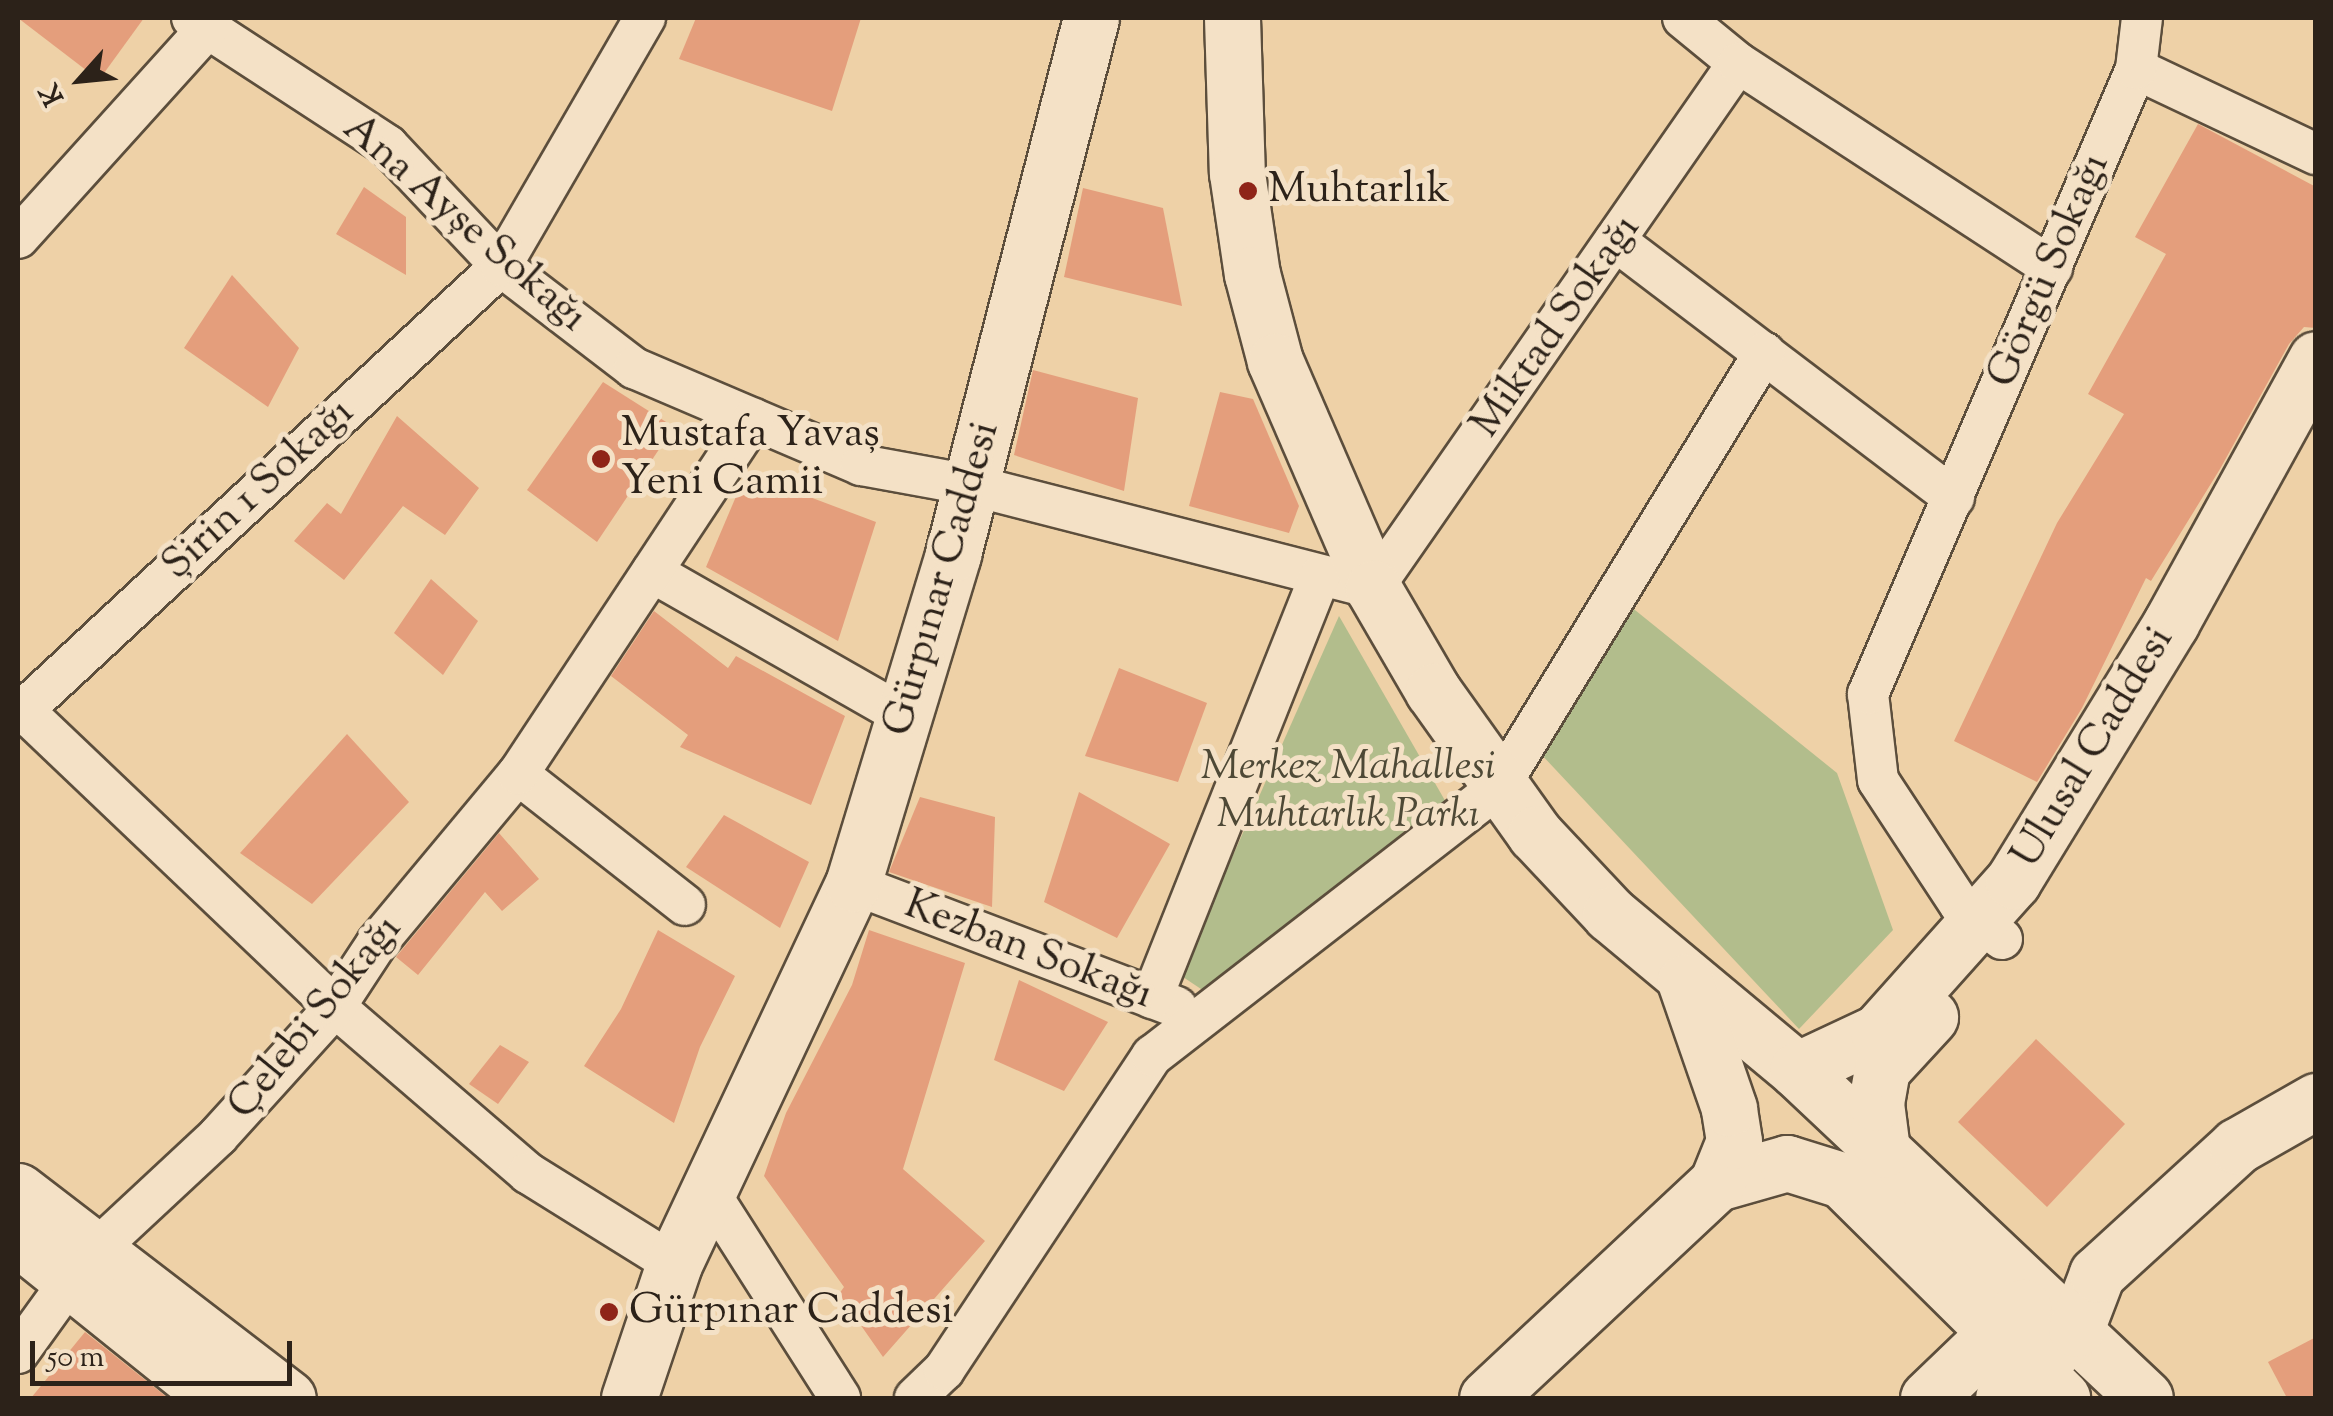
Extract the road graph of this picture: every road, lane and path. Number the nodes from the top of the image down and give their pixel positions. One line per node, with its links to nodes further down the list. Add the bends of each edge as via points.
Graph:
1 (645, 18): 12 (street, Şirin 1 Sokağı)
2 (1091, 18): 18 (street, Gürpınar Caddesi)
3 (1232, 18): 22 (street, via 1237,173 1252,274 1275,361)
4 (1683, 18): 7 (street)
5 (2142, 18): 8 (street, Görgü Sokağı)
6 (200, 23): 10 (street); 12 (street, Ana Ayşe Sokağı, via 388,146)
7 (1738, 64): 11 (street, Miktad Sokağı); 13 (street)
8 (2136, 69): 9 (street); 13 (street, Görgü Sokağı)
9 (2316, 154)
10 (18, 238)
11 (1617, 242): 14 (street); 22 (street, Miktad Sokağı)
12 (502, 266): 16 (street, Ana Ayşe Sokağı, via 634,368); 23 (street, Şirin 1 Sokağı)
13 (2052, 268): 19 (street, Görgü Sokağı)
14 (1764, 354): 19 (street); 26 (street)
15 (2316, 359): 29 (street, Ulusal Caddesi)
16 (753, 419): 18 (street, Ana Ayşe Sokağı, via 861,465); 20 (street, Çelebi Sokağı)
17 (2316, 429): 29 (street, via 2038,901)
18 (971, 485): 21 (street, Ana Ayşe Sokağı); 24 (street, Gürpınar Caddesi)
19 (1949, 509): 29 (street, Görgü Sokağı, via 1868,694 1878,780 1960,904)
20 (652, 572): 24 (street); 25 (street, Çelebi Sokağı)
21 (1320, 576): 22 (street, Ana Ayşe Sokağı); 31 (street)
22 (1373, 588): 26 (street)
23 (20, 712): 32 (street)
24 (906, 717): 27 (street, Gürpınar Caddesi)
25 (518, 774): 28 (street); 32 (street, Çelebi Sokağı, via 377,943)
26 (1499, 787): 30 (street, via 1610,914); 33 (street)
27 (853, 884): 31 (street, Kezban Sokağı); 39 (street, Gürpınar Caddesi)
28 (685, 905)
29 (1991, 931): 34 (street, Ulusal Caddesi, via 1878,1032); 36 (street, via 1882,1069 1876,1103)
30 (1684, 978): 34 (street); 37 (street, via 1730,1108 1734,1141)
31 (1152, 998): 33 (street, Kezban Sokağı)
32 (335, 1007): 41 (street, Çelebi Sokağı, via 218,1136); 42 (street, via 528,1173)
33 (1204, 1017): 52 (street, via 1152,1056 944,1370)
34 (1797, 1070): 36 (street)
35 (2316, 1100): 43 (street, via 2237,1146)
36 (1882, 1150): 44 (street)
37 (1717, 1183): 47 (street, via 1787,1163 1842,1180); 53 (street)
38 (18, 1191): 41 (street)
39 (710, 1192): 42 (street, Gürpınar Caddesi); 51 (street)
40 (18, 1238): 41 (street)
41 (85, 1263): 46 (street, Çelebi Sokağı); 48 (street); 49 (street)
42 (674, 1264): 50 (street, Gürpınar Caddesi)
43 (2097, 1274): 44 (street); 45 (street)
44 (2036, 1292): 45 (street); 47 (street)
45 (2076, 1329): 47 (street); 55 (street)
46 (18, 1353)
47 (2024, 1376): 54 (street)
48 (216, 1398)
49 (288, 1398)
50 (630, 1398)
51 (840, 1398)
52 (915, 1398)
53 (1487, 1398)
54 (1928, 1398)
55 (2145, 1398)

